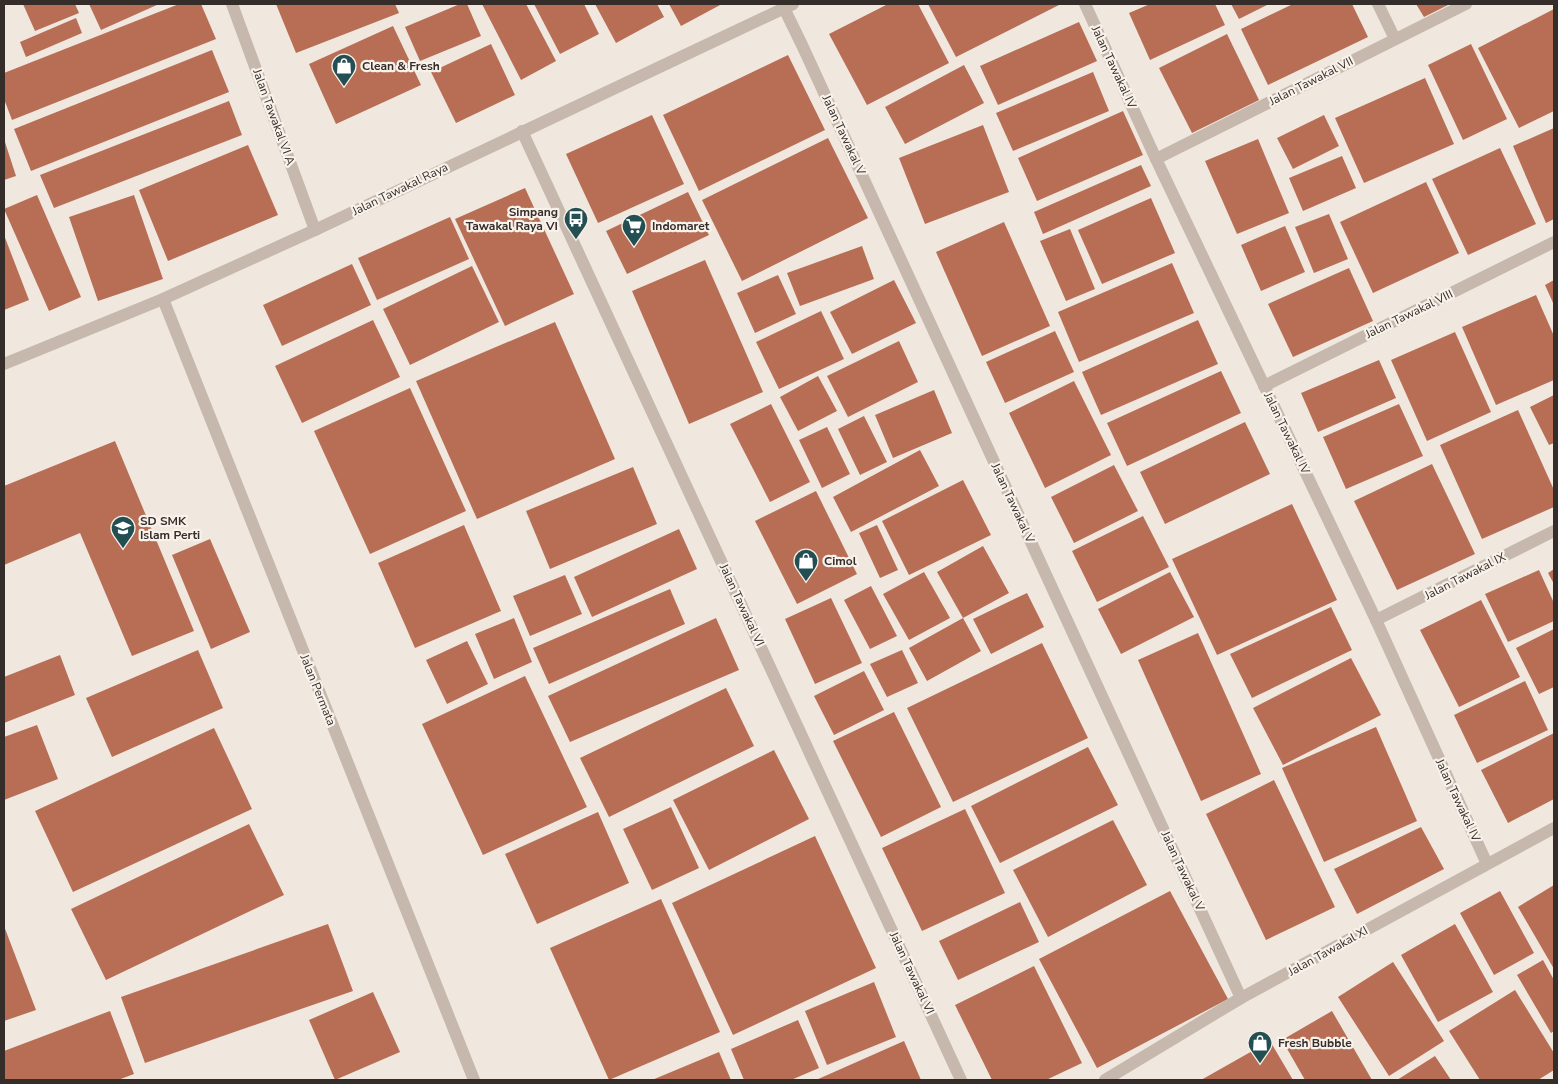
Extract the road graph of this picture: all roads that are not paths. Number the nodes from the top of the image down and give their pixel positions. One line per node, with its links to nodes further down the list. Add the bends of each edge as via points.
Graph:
1 (232, 4): 9 (street, Jalan Tawakal VI A)
2 (1085, 4): 8 (street, Jalan Tawakal IV)
3 (1378, 4): 6 (street)
4 (1466, 4): 6 (street, Jalan Tawakal VII)
5 (786, 5): 7 (street, Jalan Tawakal Raya); 18 (street, Jalan Tawakal V)
6 (1395, 39): 8 (street, Jalan Tawakal VII)
7 (522, 131): 9 (street, Jalan Tawakal Raya); 20 (street, Jalan Tawakal VI)
8 (1156, 159): 13 (street, Jalan Tawakal IV)
9 (315, 230): 11 (street, Jalan Tawakal Raya)
10 (1554, 242): 13 (street, Jalan Tawakal VIII)
11 (163, 299): 12 (street, Jalan Tawakal Raya); 19 (street, Jalan Permata)
12 (4, 364)
13 (1264, 386): 15 (street, Jalan Tawakal IV)
14 (1554, 531): 15 (street, Jalan Tawakal IX)
15 (1376, 620): 17 (street, Jalan Tawakal IV)
16 (1554, 828): 17 (street, Jalan Tawakal XI)
17 (1487, 864): 18 (street, Jalan Tawakal XI)
18 (1241, 998): 21 (street, Jalan Tawakal XI)
19 (474, 1080)
20 (961, 1080)
21 (1104, 1080)

